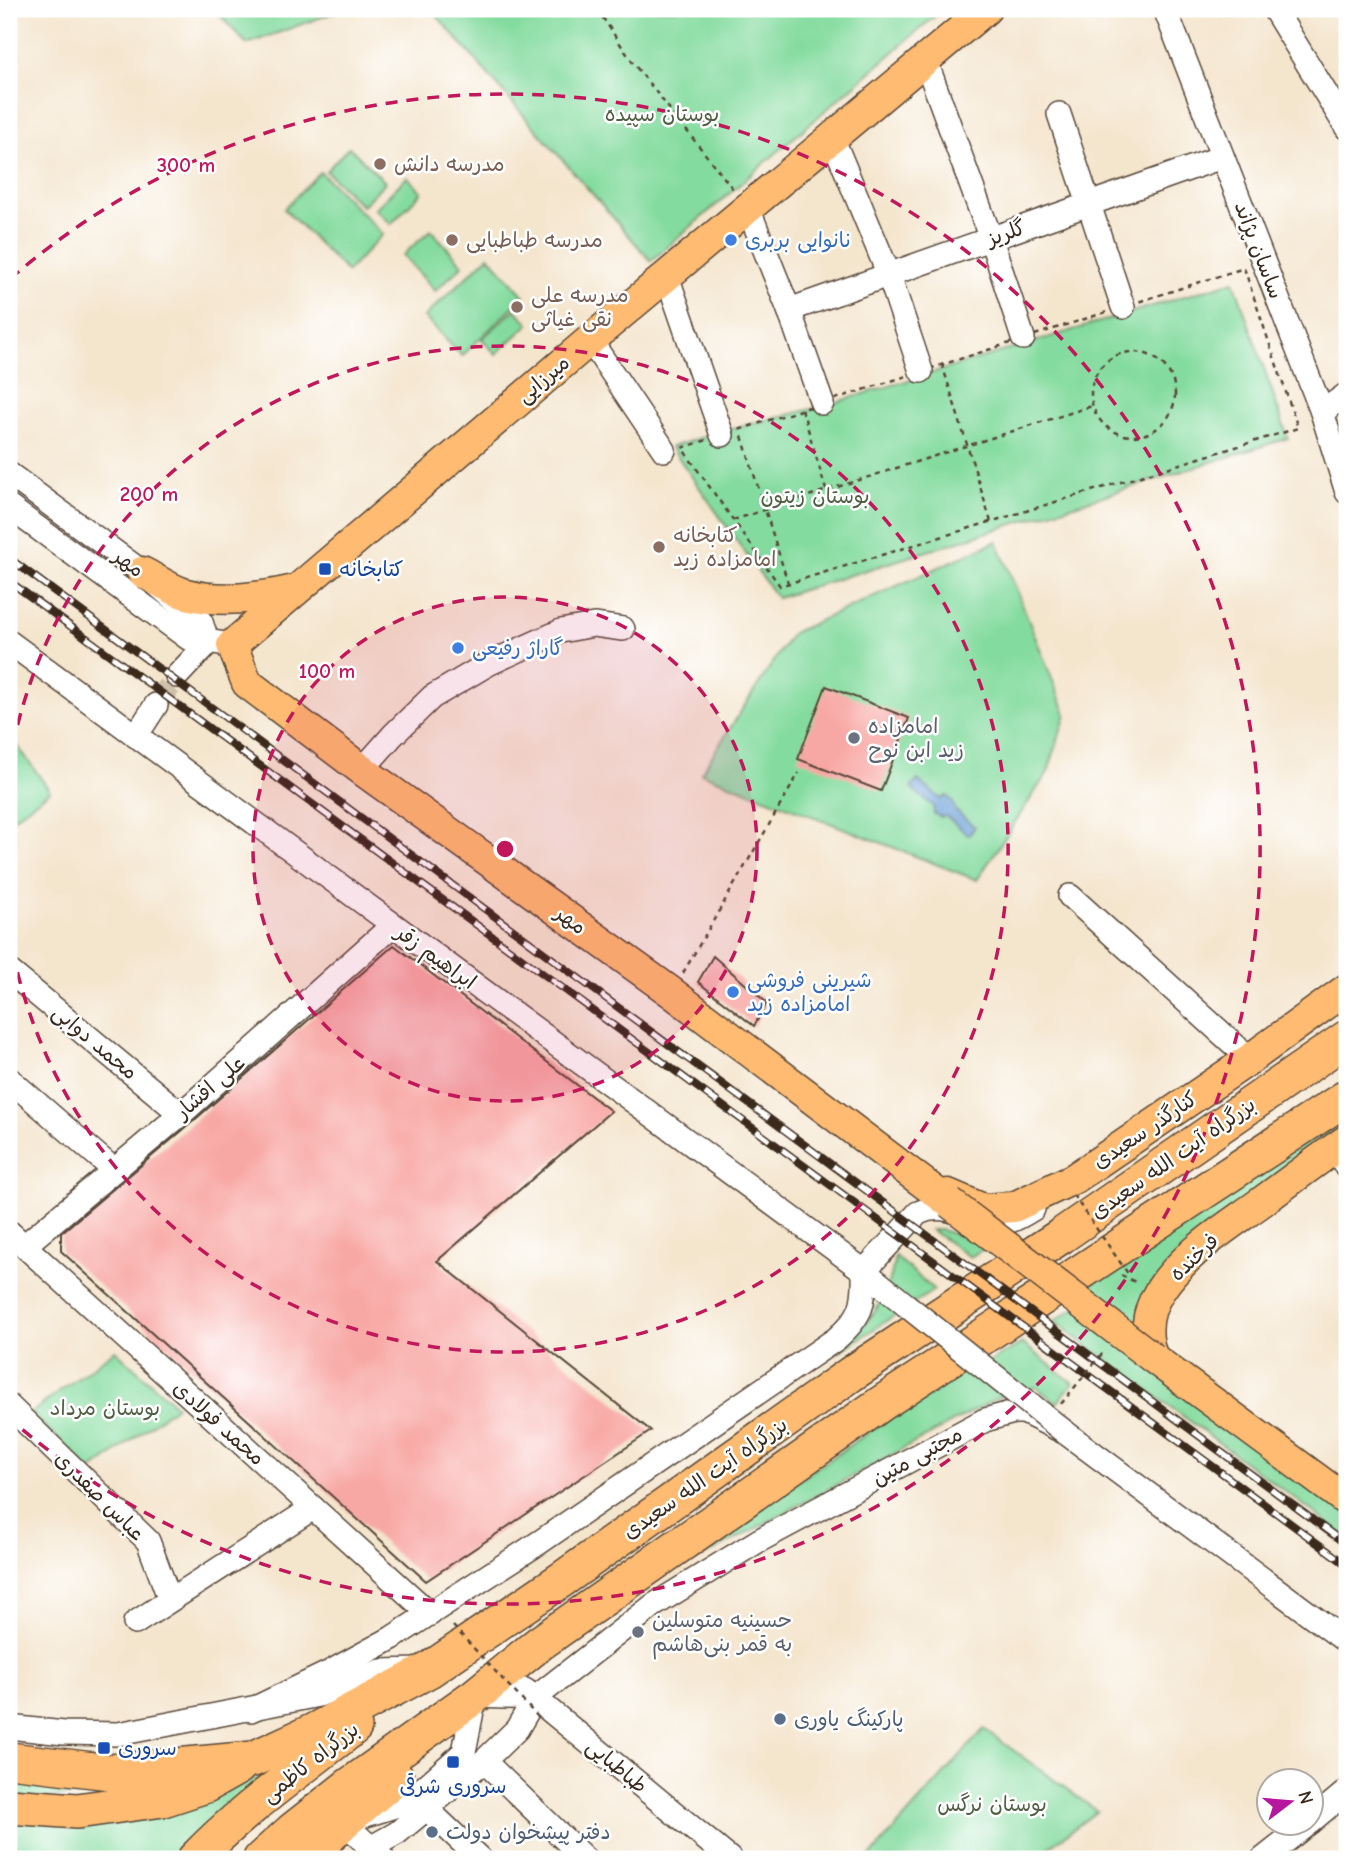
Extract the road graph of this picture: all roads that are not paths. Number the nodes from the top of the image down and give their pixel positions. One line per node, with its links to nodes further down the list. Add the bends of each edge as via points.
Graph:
1 (986, 9): 4 (main road, میرزایی)
2 (1165, 9): 8 (street, ساسان پژاند)
3 (1274, 9): 6 (street)
4 (925, 59): 7 (main road, میرزایی); 11 (street)
5 (1059, 114): 9 (street)
6 (1347, 128)
7 (832, 137): 10 (main road, میرزایی); 12 (street)
8 (1223, 157): 9 (street, گلریز); 21 (street, ساسان پژاند)
9 (1090, 204): 11 (street, گلریز); 14 (street)
10 (748, 208): 13 (main road, میرزایی); 15 (street)
11 (991, 239): 12 (street, گلریز); 16 (street)
12 (889, 275): 15 (street, گلریز); 18 (street)
13 (667, 276): 17 (main road, میرزایی); 22 (street)
14 (1123, 307)
15 (789, 310): 20 (street)
16 (1023, 338)
17 (590, 340): 23 (street); 28 (main road, میرزایی)
18 (932, 368)
19 (1347, 394): 21 (street)
20 (812, 406)
21 (1322, 412): 25 (street, ساسان پژاند)
22 (731, 432)
23 (664, 450)
24 (9, 474): 27 (street, مهر)
25 (1347, 492)
26 (9, 507): 31 (street, مهر, via 188,638)
27 (142, 572): 28 (main road, via 185,594 249,599); 31 (street, مهر)
28 (297, 589): 31 (main road, میرزایی)
29 (623, 628): 35 (street, via 594,625 561,631 488,664 432,696)
30 (9, 642): 34 (street, ابراهیم زقر)
31 (220, 644): 32 (street); 35 (main road, مهر, via 247,683)
32 (177, 676)
33 (156, 705): 34 (street)
34 (136, 736): 37 (street, ابراهیم زقر)
35 (362, 770): 47 (main road, مهر, via 671,992)
36 (1070, 896): 41 (street)
37 (393, 925): 44 (street, علی افشار); 50 (street, ابراهیم زقر)
38 (9, 971): 44 (street, محمد دوابی)
39 (1347, 989): 41 (main road, کنارگذر سعیدی)
40 (1347, 1038): 60 (highway, بزرگراه آیت الله سعیدی, via 1061,1236 851,1374)
41 (1250, 1059): 48 (main road, کنارگذر سعیدی, via 1075,1178)
42 (9, 1079): 46 (street)
43 (1347, 1097): 61 (highway, بزرگراه آیت الله سعیدی, via 882,1403)
44 (181, 1114): 46 (street, علی افشار)
45 (1343, 1152): 51 (main road, فرخنده, via 1210,1240 1179,1267 1158,1293 1150,1312 1146,1330)
46 (114, 1170): 49 (street, علی افشار)
47 (925, 1185): 48 (main road, کنارگذر سعیدی, via 983,1209 1014,1207); 51 (main road, bridge)
48 (1059, 1194): 50 (street, via 1001,1224 929,1208 918,1213)
49 (17, 1239): 55 (street, محمد فولادی)
50 (864, 1271): 53 (street, ابراهیم زقر, bridge); 57 (street, via 859,1315 836,1339)
51 (1153, 1358): 54 (main road)
52 (9, 1406): 56 (street, عباس صفدری, via 148,1541)
53 (1066, 1433): 59 (street, مجتبی متین); 63 (street, مجتبی متین, via 1024,1412 985,1420 758,1541 654,1605)
54 (1347, 1501)
55 (313, 1508): 56 (street); 57 (street, محمد فولادی)
56 (170, 1600): 58 (street)
57 (430, 1614): 64 (street, via 330,1672)
58 (135, 1623)
59 (1347, 1642)
60 (429, 1670): 64 (street, via 381,1671 318,1695); 66 (highway, بزرگراه آیت الله سعیدی); 76 (highway, بزرگراه کاظمی, via 261,1799)
61 (504, 1672): 62 (highway, بزرگراه آیت الله سعیدی); 63 (street, طباطبایی)
62 (475, 1696): 63 (street); 73 (highway, via 394,1779); 77 (highway, بزرگراه کاظمی, via 349,1786)
63 (537, 1708): 68 (street); 81 (street, طباطبایی)
64 (251, 1710): 65 (street, via 118,1734)
65 (9, 1727)
66 (253, 1759): 67 (highway, بزرگراه آیت الله سعیدی, via 110,1772); 70 (highway, via 206,1785 163,1799 77,1811)
67 (9, 1760)
68 (484, 1761): 71 (street); 80 (street)
69 (1343, 1802): 72 (street)
70 (9, 1806)
71 (427, 1809): 75 (street); 79 (street)
72 (1324, 1814)
73 (343, 1822): 75 (street); 78 (highway)
74 (1292, 1836): 82 (street)
75 (377, 1853)
76 (195, 1859)
77 (261, 1859)
78 (306, 1859)
79 (480, 1859)
80 (585, 1859)
81 (730, 1859)
82 (1263, 1859)

